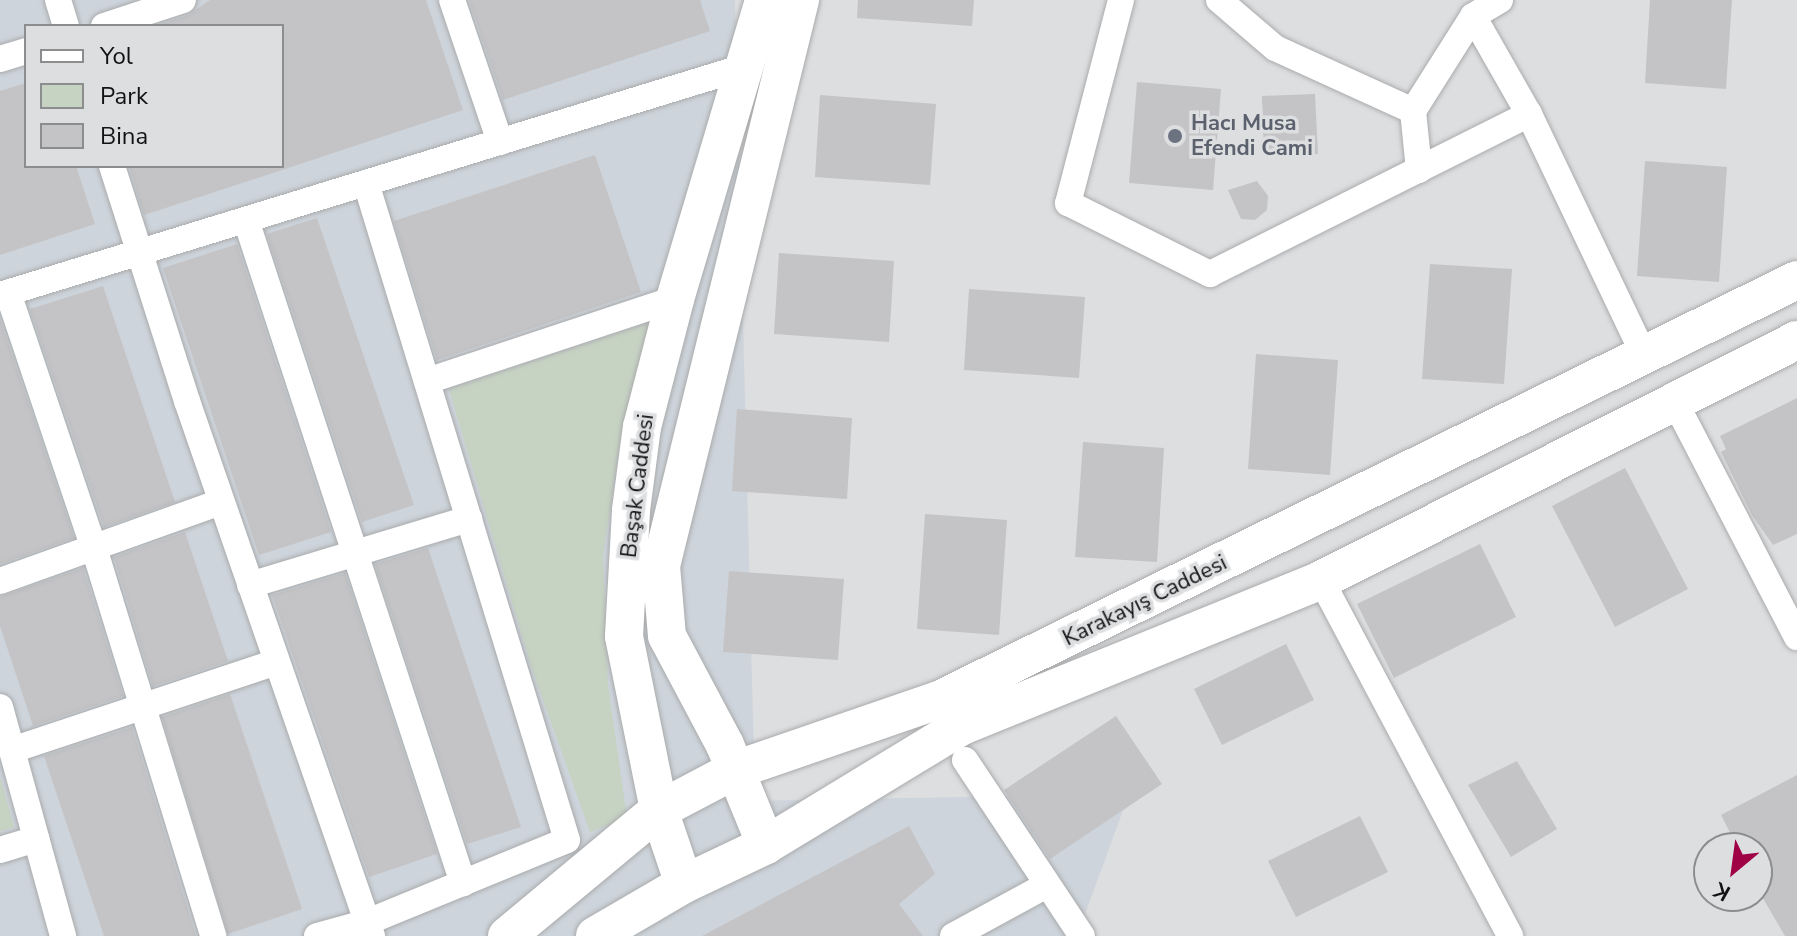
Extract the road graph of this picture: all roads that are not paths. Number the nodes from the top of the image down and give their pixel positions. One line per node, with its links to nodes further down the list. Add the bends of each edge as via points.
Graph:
1 (58, 0): 10 (street)
2 (183, 0): 11 (street)
3 (452, 0): 17 (street)
4 (764, 0): 14 (main road, Başak Caddesi)
5 (800, 0): 43 (main road, Başak Caddesi, via 661,566 667,636)
6 (1121, 0): 19 (street, via 1068,203 1210,274)
7 (1219, 0): 15 (street, via 1275,48)
8 (1500, 0): 9 (street)
9 (1473, 16): 15 (street); 16 (street)
10 (65, 24)
11 (110, 24)
12 (24, 52): 13 (street)
13 (0, 59)
14 (744, 67): 17 (street); 25 (main road, Başak Caddesi)
15 (1413, 111): 19 (street)
16 (1529, 114): 19 (street); 27 (street)
17 (500, 142): 20 (street)
18 (113, 168): 22 (street)
19 (1419, 170)
20 (366, 183): 21 (street); 28 (street)
21 (246, 220): 22 (street); 33 (street)
22 (140, 252): 24 (street); 30 (street)
23 (1797, 280): 27 (main road, Karakayış Caddesi)
24 (4, 294): 32 (street)
25 (675, 299): 28 (street); 44 (main road, Başak Caddesi, via 642,427 624,636)
26 (1797, 340): 29 (main road, Karakayış Caddesi)
27 (1645, 357): 43 (main road, Karakayış Caddesi, via 941,699)
28 (427, 381): 31 (street)
29 (1675, 402): 34 (main road, Karakayış Caddesi); 37 (street)
30 (221, 502): 32 (street); 36 (street)
31 (469, 519): 33 (street); 48 (street, via 567,840)
32 (94, 548): 35 (street); 40 (street)
33 (352, 554): 36 (street); 48 (street)
34 (1321, 580): 46 (main road, Karakayış Caddesi, via 962,726); 59 (street)
35 (0, 581)
36 (250, 585): 38 (street)
37 (1797, 637)
38 (276, 662): 40 (street); 51 (street)
39 (0, 707): 41 (street)
40 (143, 709): 41 (street); 53 (street)
41 (12, 750): 45 (street)
42 (965, 760): 50 (street)
43 (735, 770): 44 (main road, Karakayış Caddesi); 46 (main road, Başak Caddesi)
44 (659, 810): 49 (main road, Başak Caddesi); 55 (main road, Karakayış Caddesi)
45 (36, 839): 47 (street); 52 (street)
46 (766, 845): 49 (main road, Karakayış Caddesi)
47 (0, 850)
48 (463, 883): 51 (street)
49 (684, 884): 56 (main road, Karakayış Caddesi)
50 (1047, 885): 57 (street); 58 (street)
51 (369, 929): 54 (street)
52 (63, 936)
53 (213, 936)
54 (317, 936)
55 (507, 936)
56 (595, 936)
57 (953, 936)
58 (1082, 936)
59 (1510, 936)

